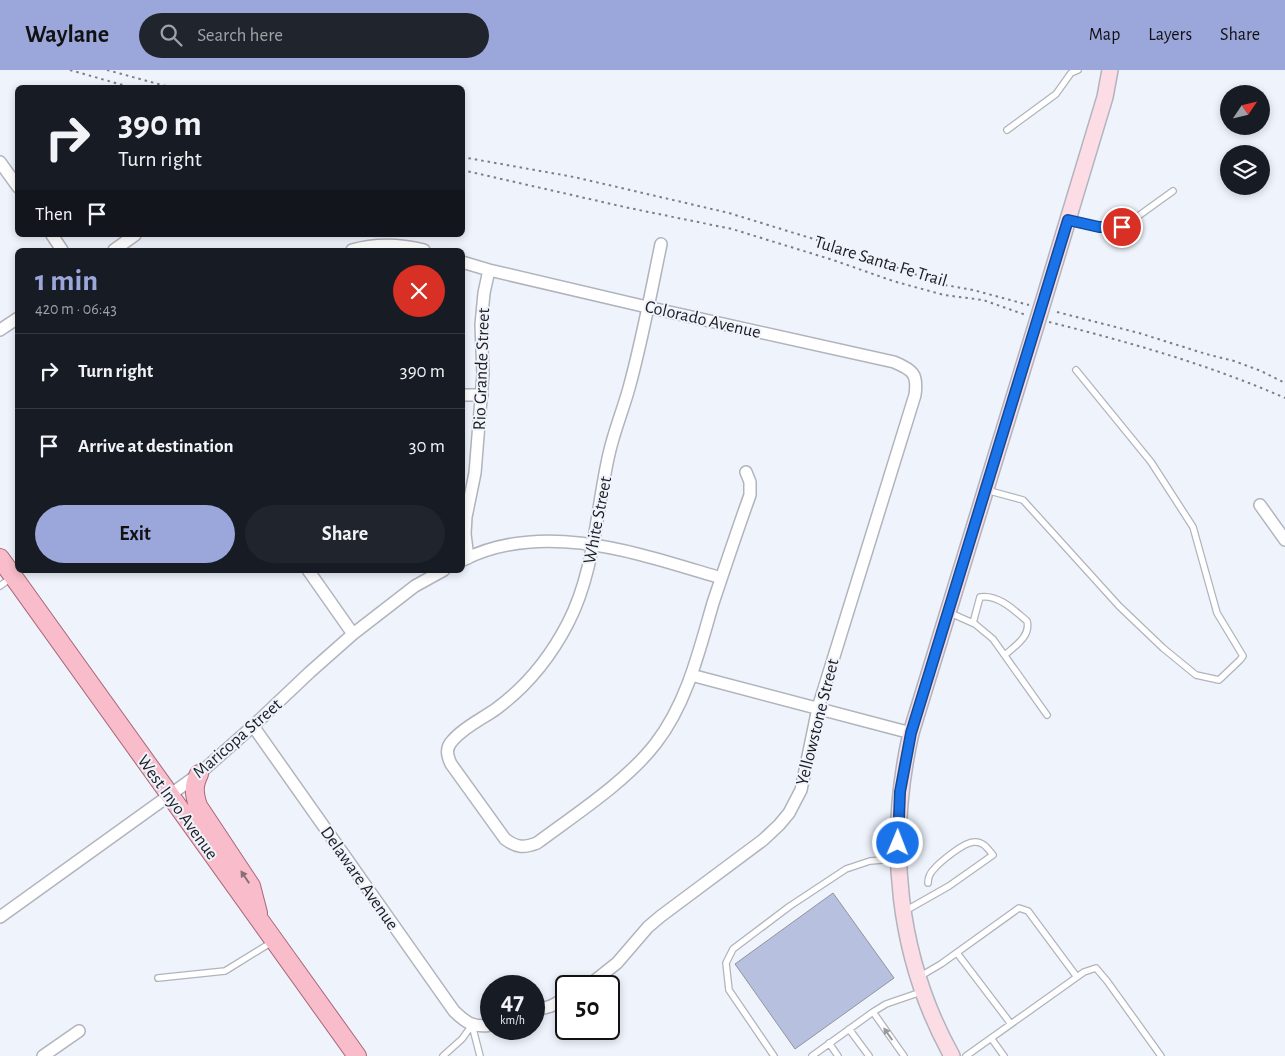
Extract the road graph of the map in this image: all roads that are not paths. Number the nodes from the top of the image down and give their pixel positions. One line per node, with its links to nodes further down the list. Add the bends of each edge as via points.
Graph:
1 (1078, 70): 3 (lane, via 1071,73 1056,94)
2 (1110, 70): 7 (main road)
3 (1007, 130)
4 (0, 162): 5 (street)
5 (15, 183)
6 (1173, 191): 7 (lane, via 1122,227 1099,227)
7 (1068, 220): 25 (main road)
8 (53, 237): 11 (street)
9 (132, 237): 12 (street)
10 (661, 244): 17 (street, White Street)
11 (61, 248)
12 (117, 248)
13 (359, 248): 14 (street, via 381,245)
14 (416, 248)
15 (465, 263): 16 (street, Colorado Avenue)
16 (489, 270): 17 (street, Colorado Avenue); 23 (street, Rio Grande Street, via 481,325)
17 (647, 307): 21 (street, Colorado Avenue, via 894,362); 28 (street, White Street, via 629,390 609,454)
18 (15, 320): 19 (street)
19 (0, 330)
20 (1076, 370): 25 (lane, via 1151,462 1194,527 1217,613 1243,656 1240,660 1219,680 1196,675 1119,606 1023,500)
21 (914, 374): 40 (street, Yellowstone Street, via 914,396)
22 (465, 395): 23 (street)
23 (482, 395): 30 (street, Rio Grande Street, via 475,473 466,517)
24 (746, 472): 33 (street, via 750,496)
25 (986, 490): 35 (main road)
26 (1260, 505): 27 (street)
27 (1285, 540)
28 (592, 545): 30 (street, via 557,542 520,544); 33 (street, via 622,550); 39 (street, White Street, via 579,601 544,661 513,696 462,732 448,747 447,756 451,764 505,839 518,847 537,843 639,762 670,721)
29 (0, 558): 34 (main road, West Inyo Avenue)
30 (465, 559)
31 (310, 573): 37 (street)
32 (439, 573): 37 (street, Maricopa Street, via 415,586)
33 (721, 578): 39 (street)
34 (6, 581): 45 (main road, West Inyo Avenue)
35 (948, 612): 36 (lane); 43 (main road)
36 (973, 623): 38 (lane, via 993,639); 38 (lane, via 980,597 988,596 1006,604 1027,621 1026,635)
37 (353, 634): 42 (street, Maricopa Street)
38 (1005, 655): 41 (lane)
39 (691, 675): 40 (street)
40 (818, 708): 43 (street); 53 (street, Yellowstone Street, via 801,790 790,812 763,840 648,927 617,963)
41 (1047, 715)
42 (254, 726): 44 (street, Maricopa Street); 59 (street, Delaware Avenue, via 454,1011)
43 (911, 733): 46 (main road, via 900,792)
44 (199, 774): 45 (street, Maricopa Street); 50 (main road, one-way to 44, via 251,886 198,806 194,784)
45 (169, 795): 49 (street, Maricopa Street); 50 (main road, West Inyo Avenue)
46 (898, 859): 48 (main road); 69 (lane, via 870,861 846,869 733,949 726,963 728,990)
47 (928, 883): 48 (lane, via 933,869 966,843 974,841 985,845 993,855 949,886)
48 (903, 912): 56 (main road)
49 (0, 917)
50 (261, 923): 51 (main road, West Inyo Avenue)
51 (274, 941): 55 (lane, via 225,971); 66 (main road, West Inyo Avenue)
52 (957, 953): 54 (lane, via 1019,908 1028,911); 56 (lane); 58 (lane)
53 (602, 975)
54 (1077, 977): 58 (lane); 77 (lane, via 1096,968)
55 (158, 978)
56 (921, 984): 57 (lane); 74 (main road)
57 (872, 1012): 61 (lane); 73 (lane, one-way to 57)
58 (1011, 1024): 63 (lane)
59 (472, 1025): 60 (street); 67 (lane, via 462,1040); 68 (lane)
60 (480, 1027)
61 (849, 1029): 64 (lane); 72 (lane)
62 (79, 1031): 65 (street)
63 (990, 1038): 75 (lane); 76 (lane)
64 (829, 1044): 70 (lane); 71 (lane)
65 (44, 1056)
66 (356, 1056)
67 (443, 1056)
68 (480, 1056)
69 (774, 1056)
70 (812, 1056)
71 (838, 1056)
72 (868, 1056)
73 (904, 1056)
74 (952, 1056)
75 (966, 1056)
76 (1004, 1056)
77 (1161, 1056)

